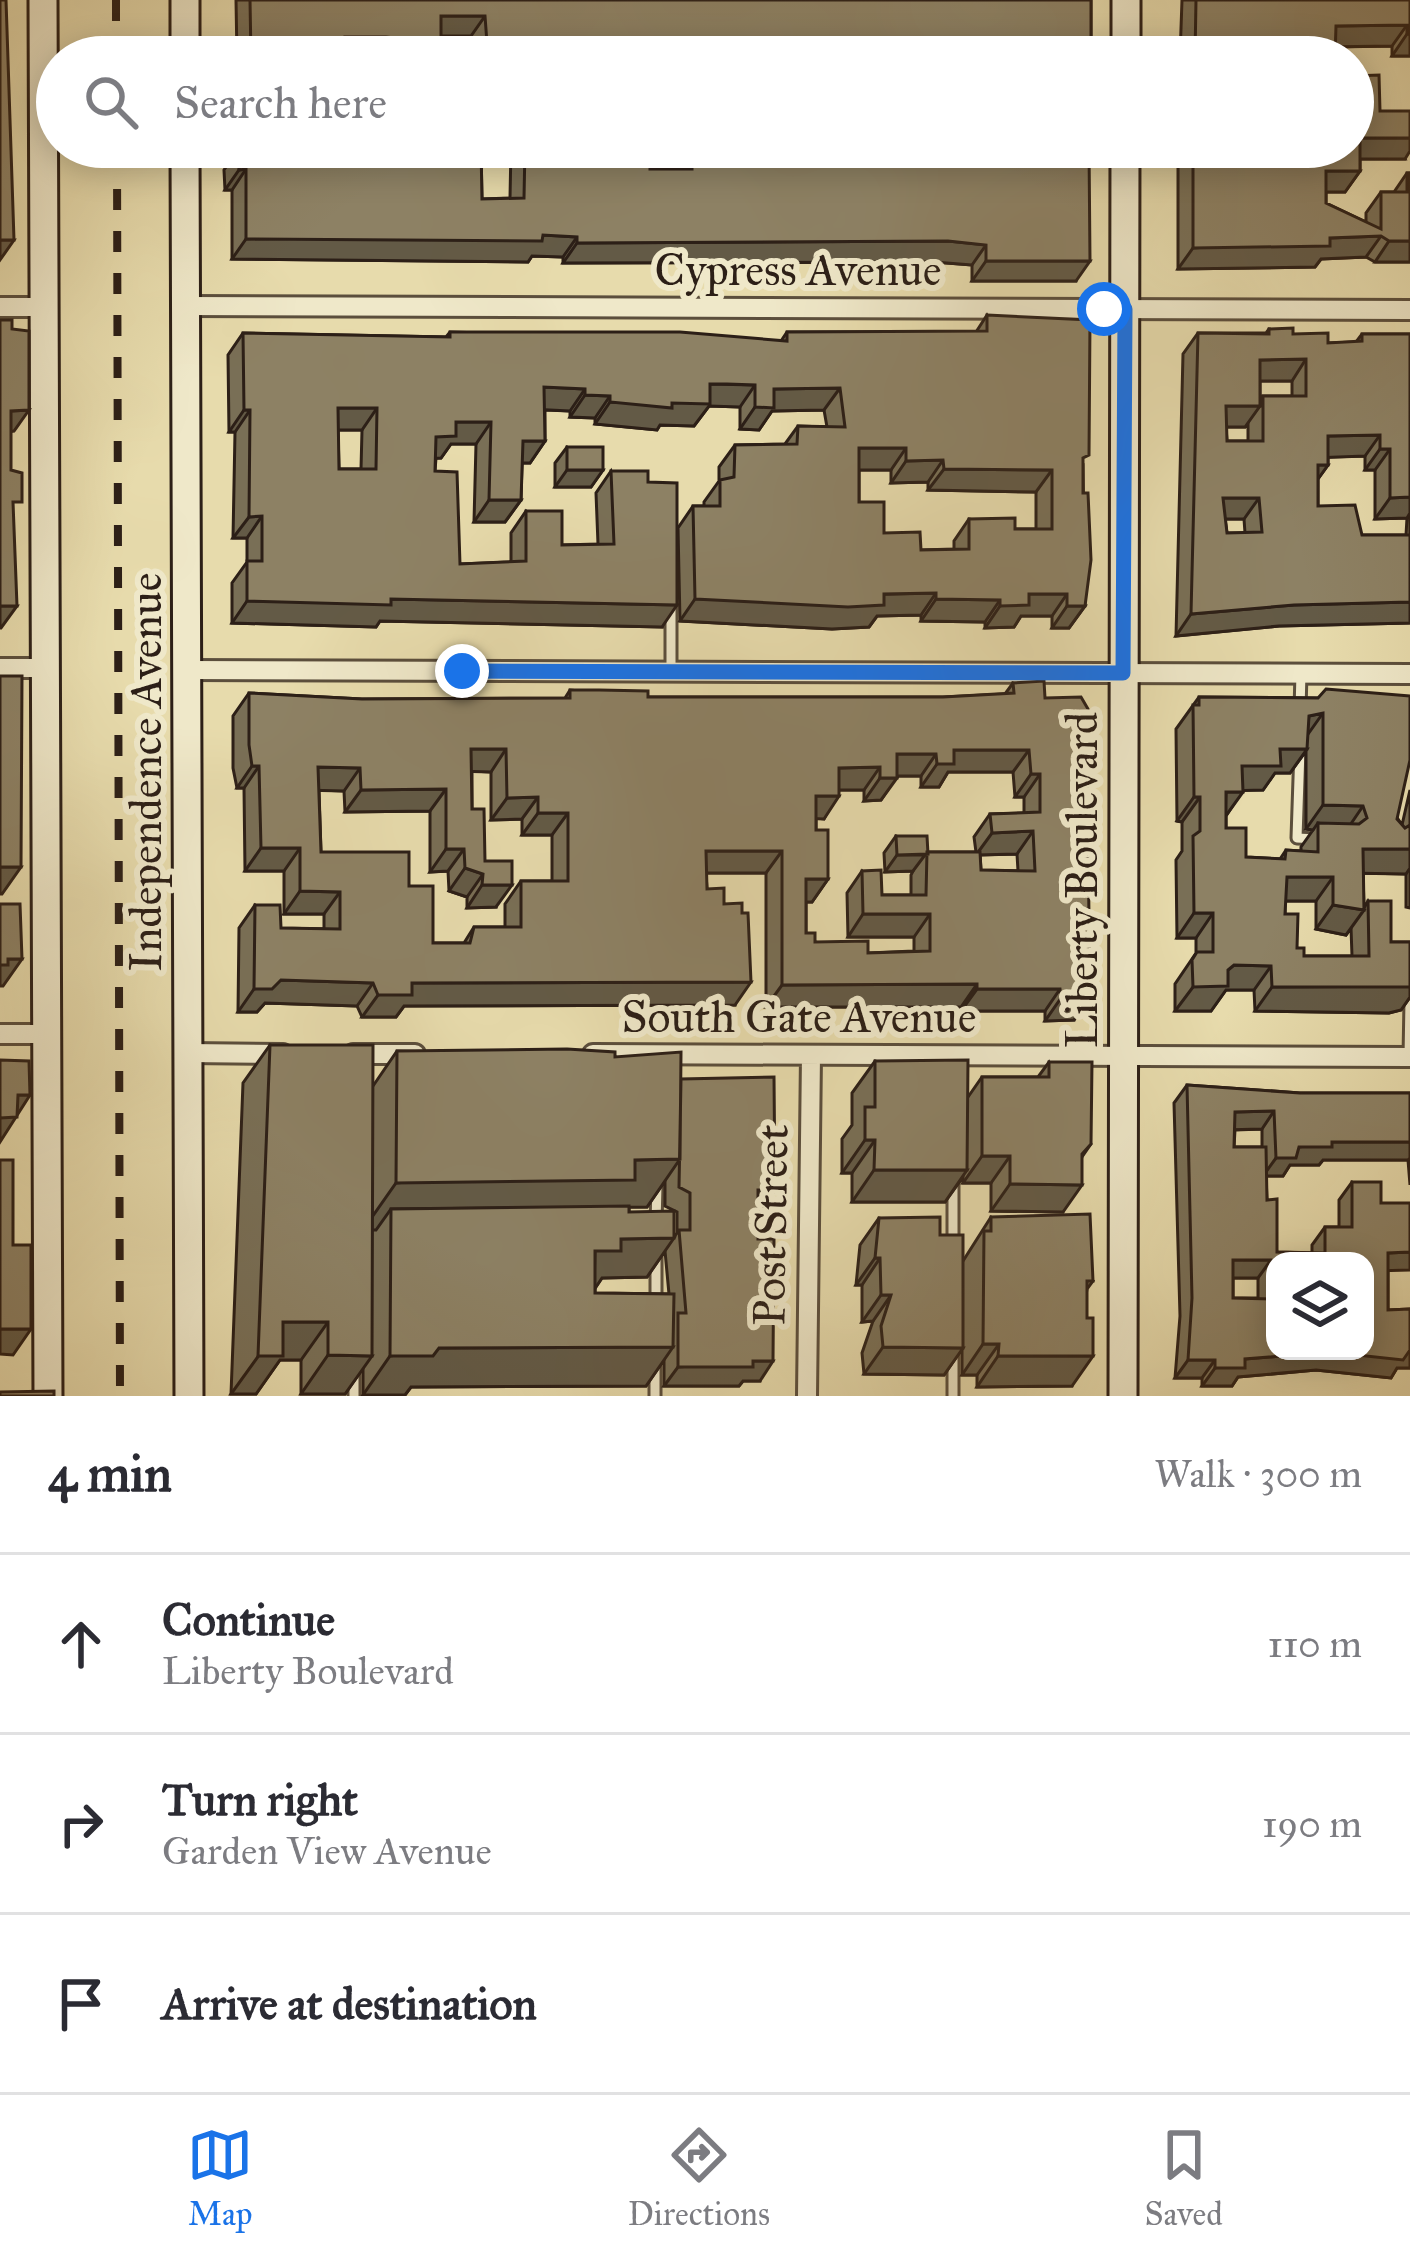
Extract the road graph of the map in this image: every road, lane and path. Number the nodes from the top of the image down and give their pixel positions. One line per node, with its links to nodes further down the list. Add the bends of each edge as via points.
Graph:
1 (44, 0): 4 (street)
2 (185, 0): 5 (street)
3 (1126, 0): 6 (street)
4 (44, 36)
5 (185, 36)
6 (1126, 36)
7 (44, 168): 12 (street)
8 (185, 168): 10 (street, Independence Avenue)
9 (1125, 168): 13 (street, Liberty Boulevard)
10 (186, 306): 13 (street, Cypress Avenue); 18 (street, Independence Avenue)
11 (0, 307): 12 (street)
12 (44, 308): 17 (street)
13 (1125, 309): 14 (street, Cypress Avenue); 20 (street, Liberty Boulevard)
14 (1410, 310)
15 (671, 602): 19 (lane)
16 (0, 668): 17 (street)
17 (46, 668): 29 (street)
18 (187, 670): 19 (street); 30 (street, Independence Avenue)
19 (671, 672): 20 (street)
20 (1123, 673): 21 (street); 39 (street, Liberty Boulevard)
21 (1301, 673): 22 (street); 24 (lane)
22 (1407, 674): 23 (lane)
23 (1403, 695)
24 (1300, 714)
25 (1300, 743): 26 (lane, via 1297,838)
26 (1342, 839)
27 (1410, 1001): 40 (lane)
28 (0, 1034): 29 (street)
29 (47, 1034): 51 (street)
30 (188, 1053): 31 (street); 52 (street, Independence Avenue)
31 (307, 1054)
32 (331, 1054): 33 (street)
33 (355, 1054): 34 (street); 41 (lane)
34 (443, 1054)
35 (576, 1054): 36 (street, South Gate Avenue)
36 (657, 1054): 37 (street, South Gate Avenue); 42 (lane)
37 (811, 1055): 38 (street, South Gate Avenue); 55 (street, Post Street)
38 (954, 1056): 39 (street, South Gate Avenue); 43 (lane)
39 (1123, 1056): 40 (street, South Gate Avenue); 57 (street, Liberty Boulevard)
40 (1409, 1057)
41 (355, 1077)
42 (657, 1077)
43 (954, 1078)
44 (657, 1167): 47 (lane)
45 (953, 1169): 46 (lane)
46 (953, 1260)
47 (656, 1304)
48 (953, 1328): 56 (lane)
49 (656, 1350): 54 (lane)
50 (354, 1351): 53 (lane)
51 (48, 1396)
52 (189, 1396)
53 (354, 1396)
54 (655, 1396)
55 (807, 1396)
56 (953, 1396)
57 (1123, 1396)

